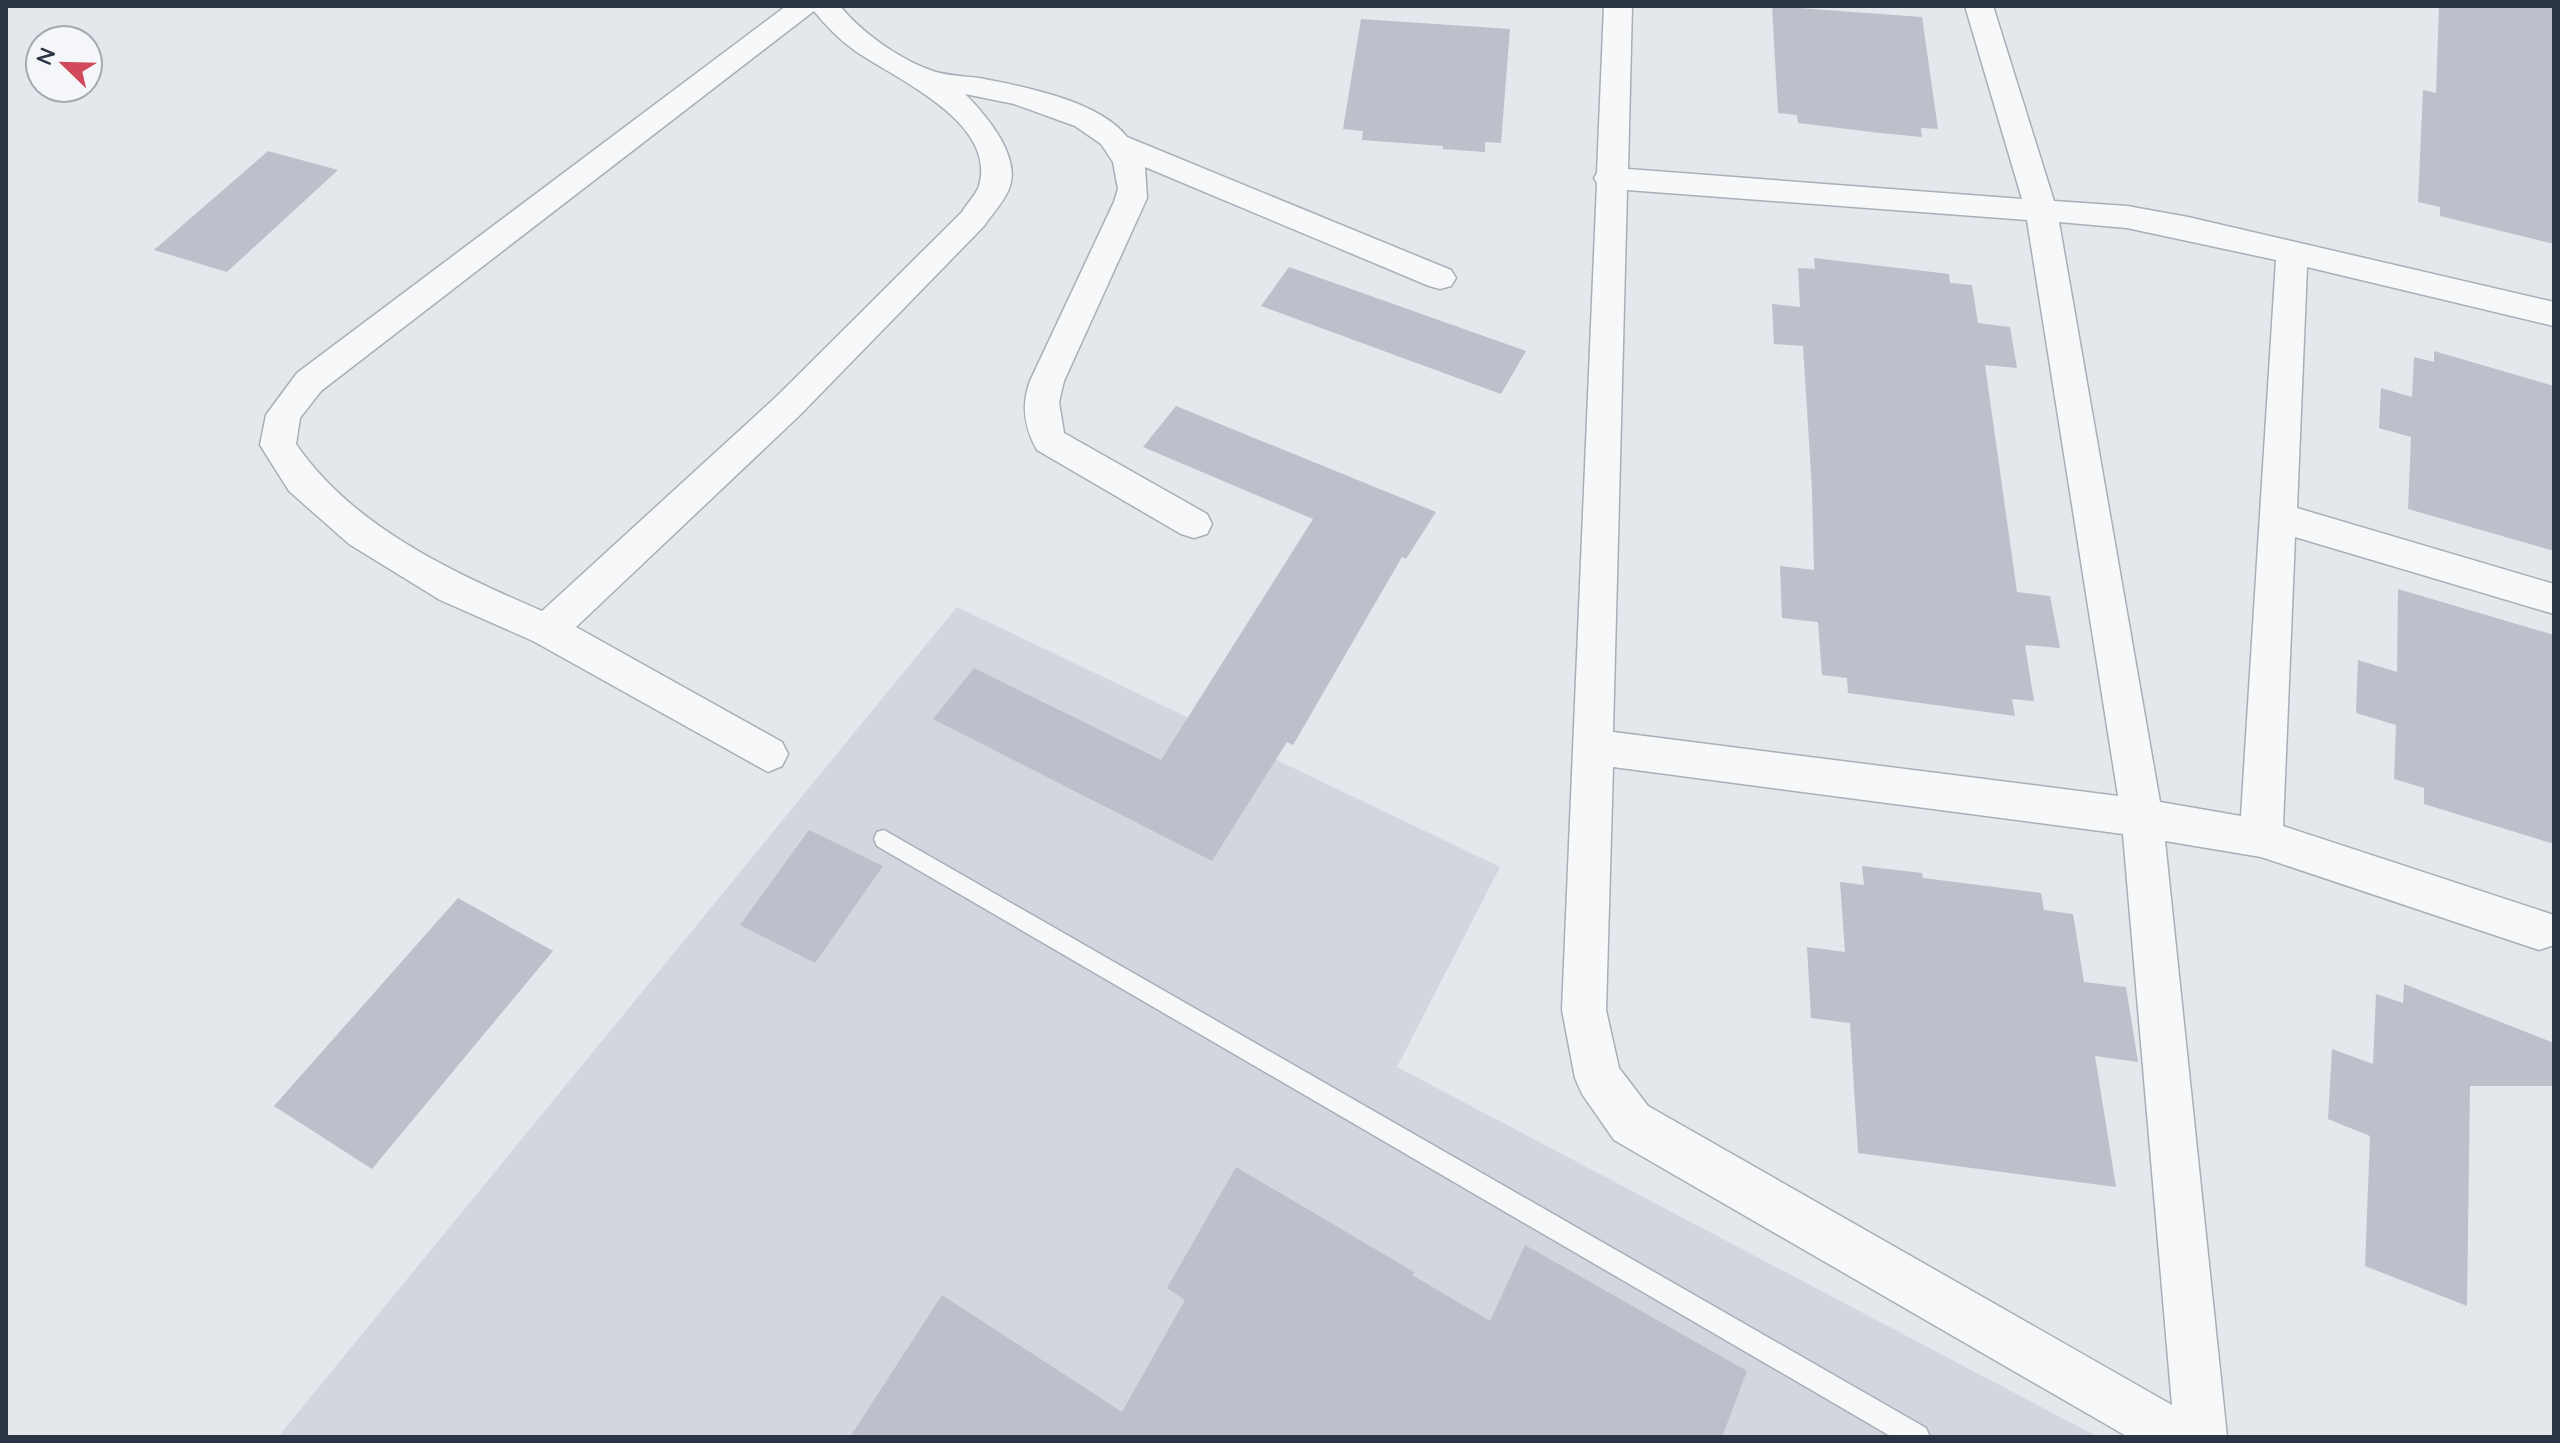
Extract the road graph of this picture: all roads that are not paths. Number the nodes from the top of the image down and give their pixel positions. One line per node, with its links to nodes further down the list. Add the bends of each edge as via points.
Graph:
1 (804, 6): 15 (street, via 309,382 283,415 278,445 302,481 362,534 453,589)
2 (825, 6): 5 (street, via 855,39)
3 (1618, 6): 7 (street)
4 (1979, 6): 8 (street)
5 (918, 78): 6 (street, via 997,90 1059,107); 15 (street, via 944,92 980,131 994,156 995,183 973,219 788,406)
6 (1120, 145): 10 (street); 13 (street, via 1131,167 1133,190 1103,267 1054,366 1039,418 1049,441)
7 (1609, 178): 8 (street); 16 (street)
8 (2041, 211): 9 (street, via 2127,217); 18 (street)
9 (2292, 252): 11 (street); 12 (street)
10 (1440, 278)
11 (2554, 314)
12 (2278, 517): 14 (street); 19 (street)
13 (1194, 524)
14 (2553, 599)
15 (547, 630): 17 (street)
16 (1592, 747): 18 (street); 23 (street, via 1584,1010 1598,1078 1631,1123)
17 (768, 754)
18 (2142, 818): 19 (street); 24 (street)
19 (2261, 838): 21 (street)
20 (884, 839): 22 (lane)
21 (2539, 930)
22 (1917, 1437)
23 (2178, 1437)
24 (2201, 1437)

